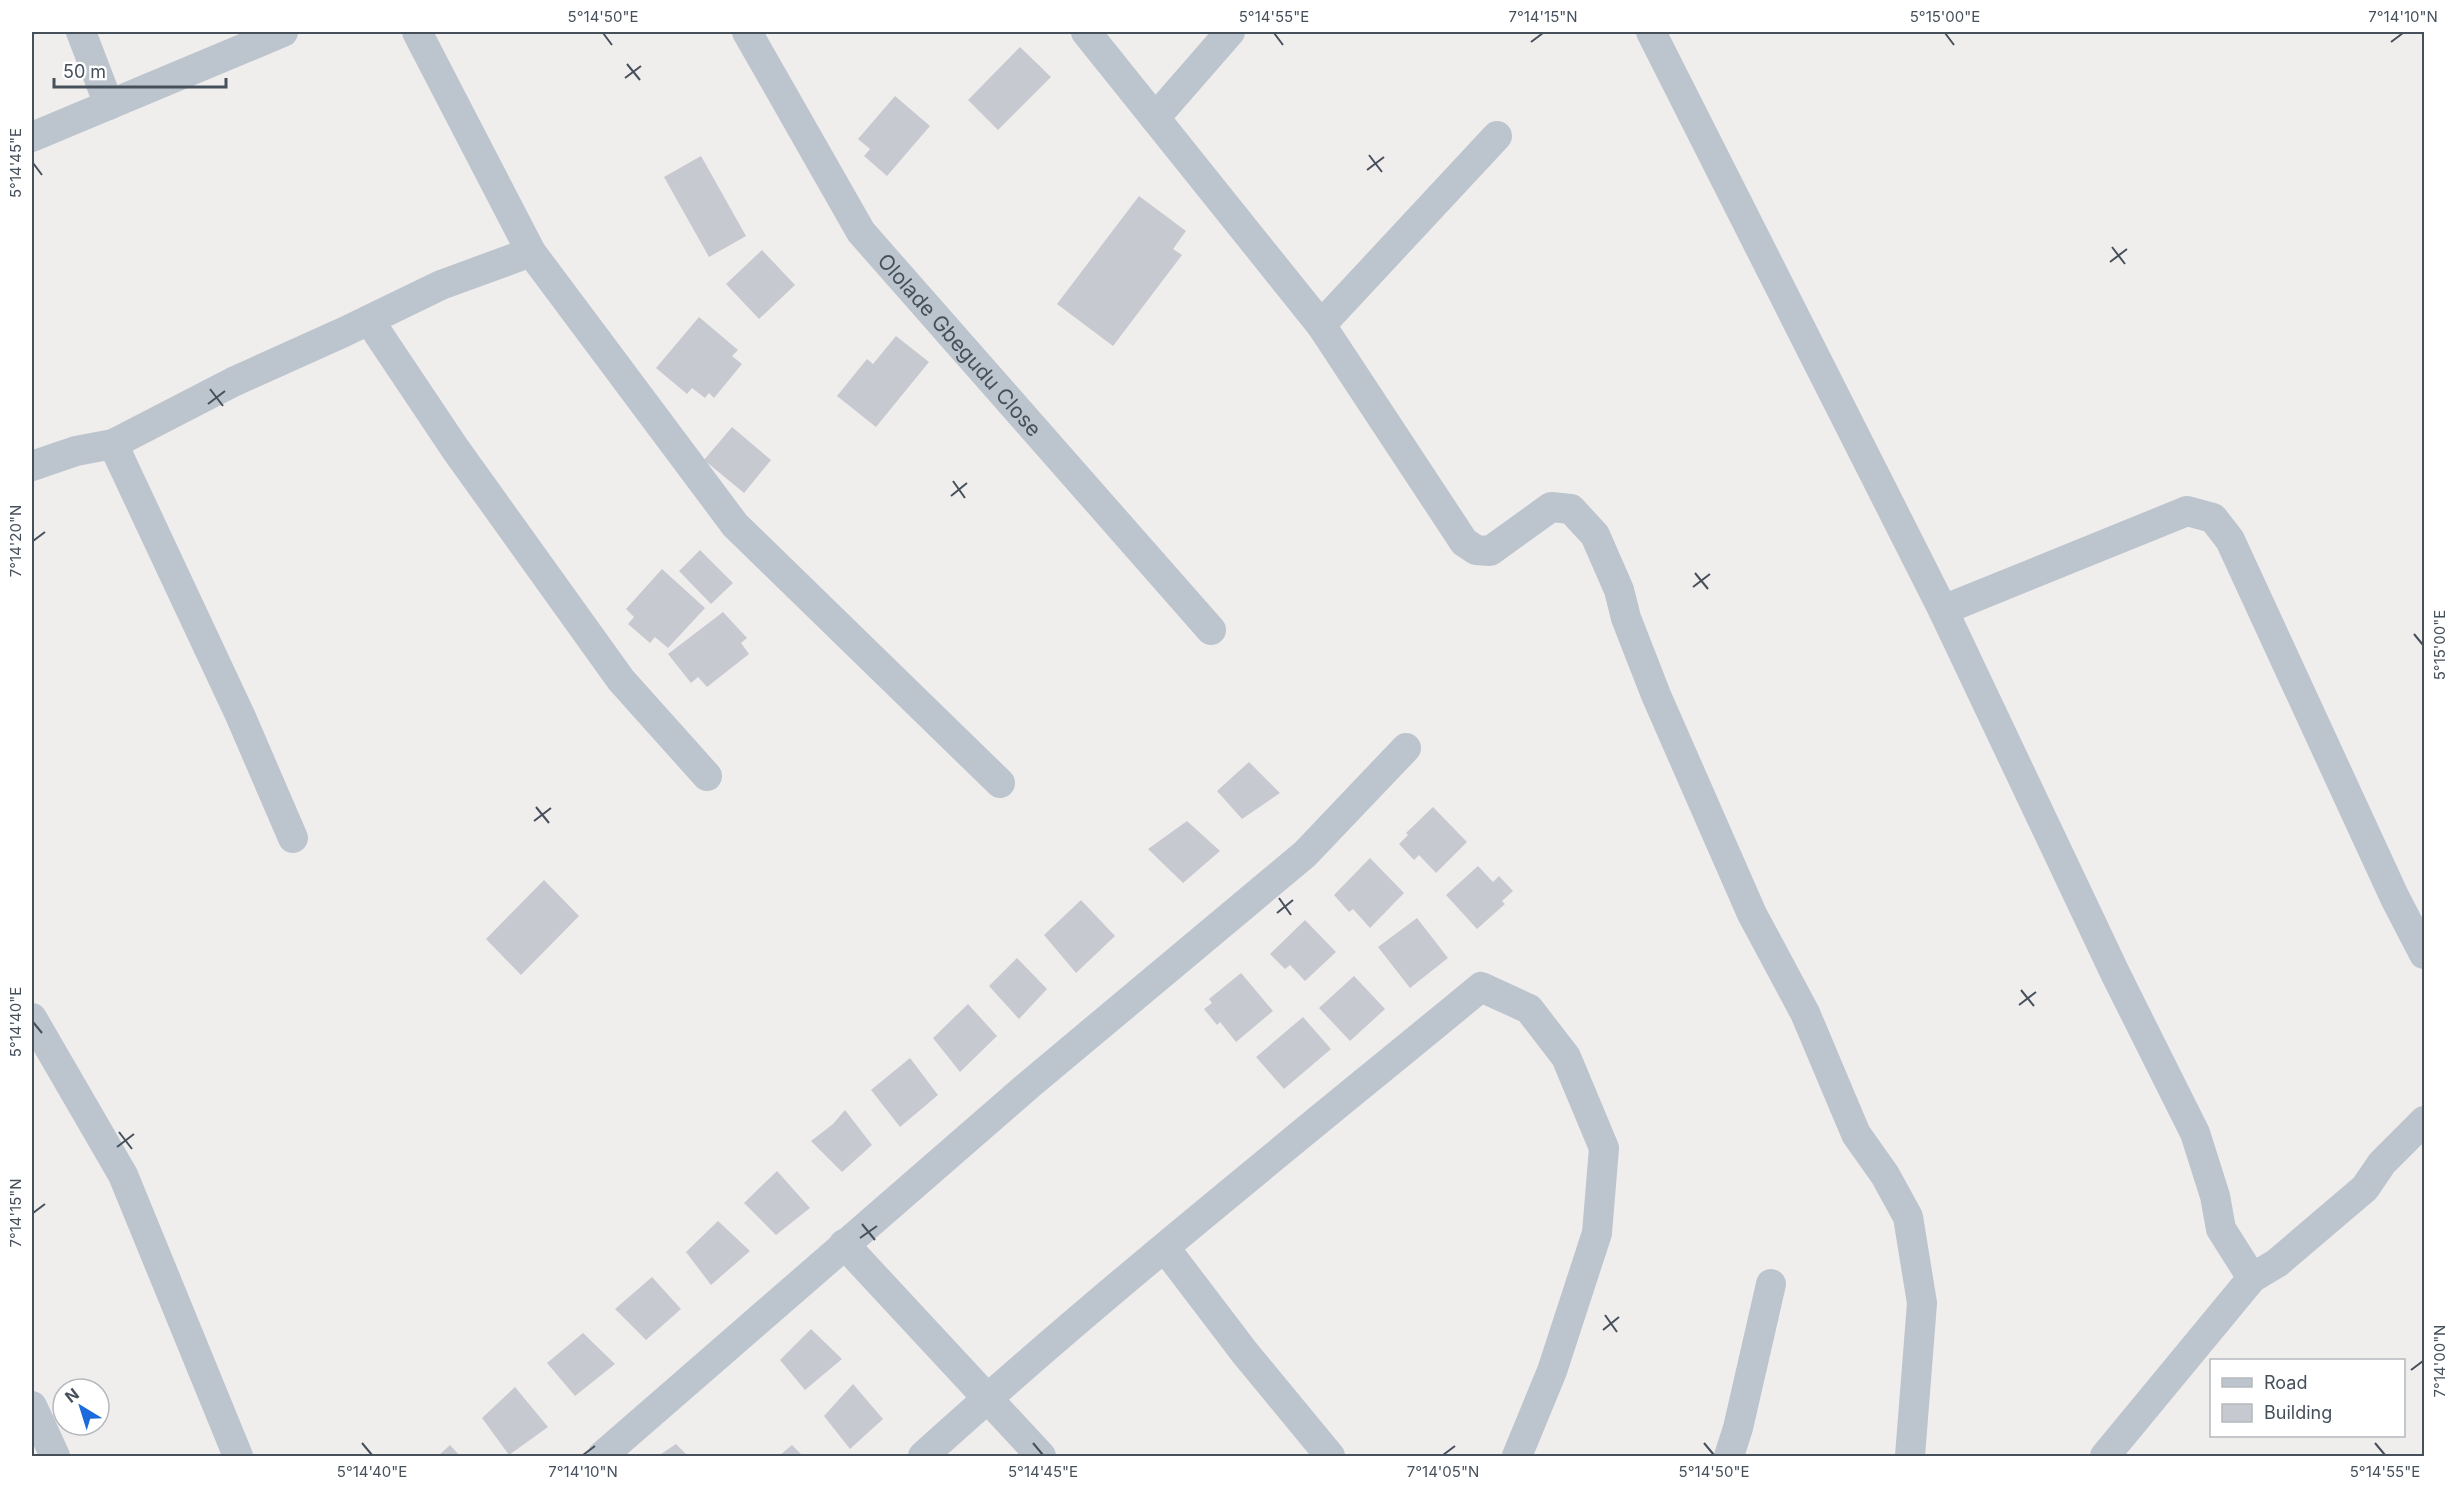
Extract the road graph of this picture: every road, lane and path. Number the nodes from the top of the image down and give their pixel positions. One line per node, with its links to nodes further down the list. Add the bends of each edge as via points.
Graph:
1 (81, 32): 8 (street)
2 (283, 32): 8 (street)
3 (417, 32): 12 (street)
4 (747, 32): 18 (street, Ololade Gbegudu Close, via 861,232)
5 (1086, 32): 9 (street)
6 (1230, 32): 9 (street)
7 (1651, 32): 17 (street)
8 (109, 105): 11 (street)
9 (1155, 118): 14 (street)
10 (1497, 136): 14 (street)
11 (32, 137)
12 (531, 252): 13 (street, via 441,285); 21 (street, via 735,525)
13 (369, 320): 15 (street, via 233,382); 20 (street, via 456,450 621,680)
14 (1321, 325): 40 (street, via 1464,542 1476,550 1490,551 1551,507 1572,509 1596,535 1656,695 1752,914 1805,1013 1856,1134 1908,1217 1922,1303)
15 (113, 444): 16 (street); 22 (street)
16 (32, 466)
17 (1942, 610): 23 (street, via 2187,511 2213,518 2230,540); 28 (street, via 2195,1133 2221,1229)
18 (1211, 630)
19 (1406, 748): 26 (street, via 1305,854)
20 (707, 776)
21 (1000, 783)
22 (293, 837)
23 (2424, 954)
24 (32, 1018): 33 (street, via 123,1175)
25 (2424, 1120): 28 (street, via 2382,1162 2366,1188 2277,1263)
26 (844, 1244): 30 (street); 34 (street)
27 (1165, 1248): 30 (street); 37 (street); 38 (street, via 1481,987 1529,1009 1566,1057 1604,1148 1597,1233 1552,1371)
28 (2252, 1278): 41 (street)
29 (1771, 1284): 39 (street)
30 (988, 1398): 35 (street); 36 (street)
31 (32, 1406): 32 (street)
32 (55, 1456)
33 (238, 1456)
34 (602, 1456)
35 (923, 1456)
36 (1041, 1456)
37 (1330, 1456)
38 (1517, 1456)
39 (1729, 1456)
40 (1910, 1456)
41 (2105, 1456)

